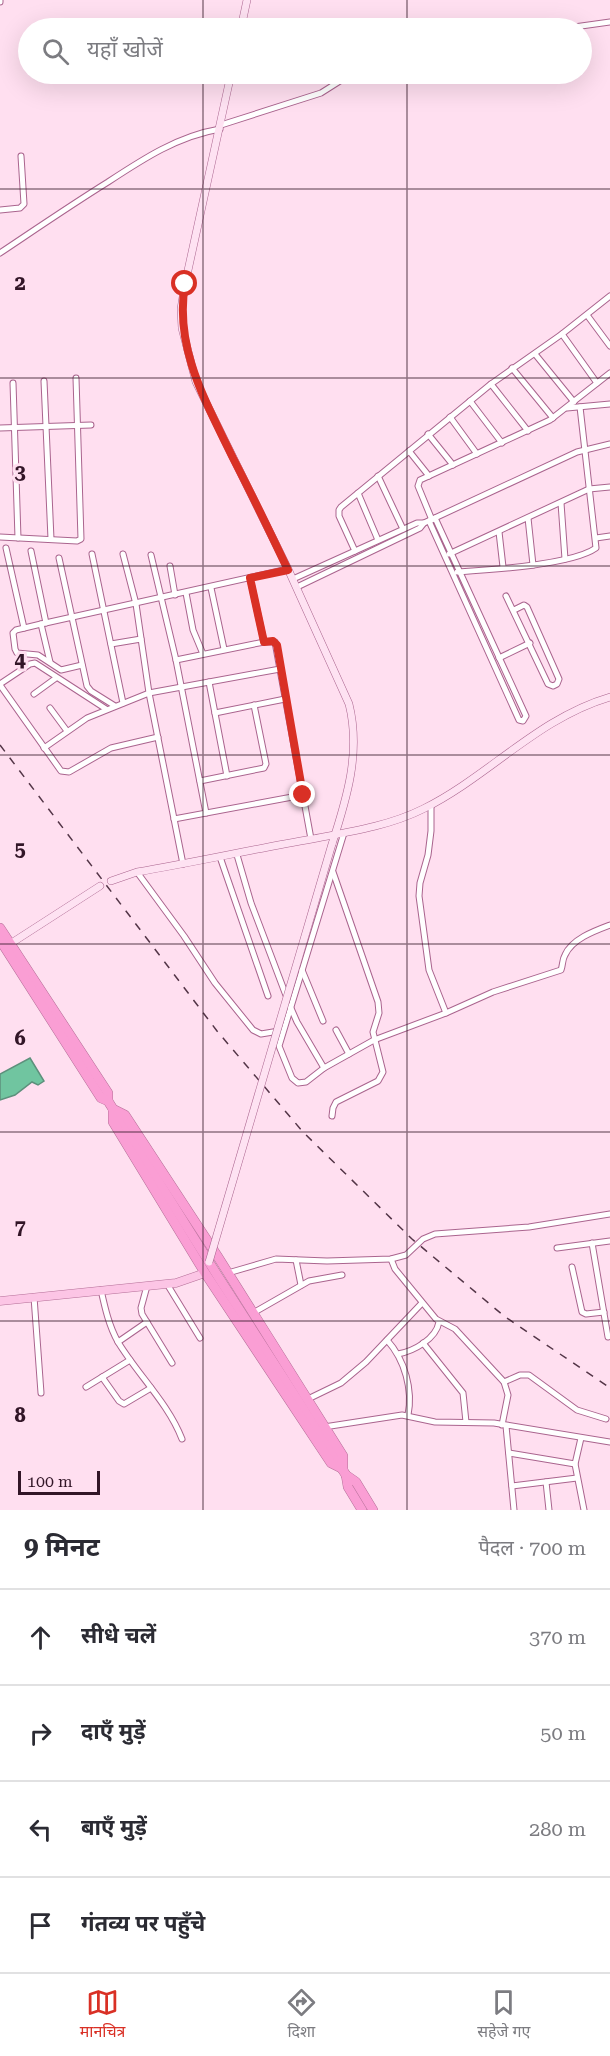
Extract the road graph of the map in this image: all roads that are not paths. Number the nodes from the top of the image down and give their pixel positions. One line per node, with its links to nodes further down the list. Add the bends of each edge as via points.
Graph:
1 (247, 0): 2 (main road)
2 (243, 18)
3 (610, 22): 4 (street)
4 (592, 25)
5 (229, 84): 7 (main road)
6 (335, 84): 7 (street, via 321,93)
7 (220, 127): 10 (street, via 166,147); 71 (main road, via 185,284 182,328 196,382)
8 (21, 156): 9 (street, via 24,204)
9 (0, 210)
10 (0, 253)
11 (610, 296): 12 (street)
12 (587, 315): 13 (street); 14 (street)
13 (562, 334): 15 (street); 21 (street)
14 (610, 346)
15 (535, 354): 16 (street); 24 (street)
16 (512, 368): 22 (street); 29 (street)
17 (610, 373): 21 (street)
18 (76, 378): 30 (street)
19 (44, 381): 32 (street)
20 (13, 383): 33 (street)
21 (597, 383): 24 (street)
22 (491, 384): 23 (street); 35 (street)
23 (470, 401): 28 (street); 37 (street)
24 (574, 402): 27 (street)
25 (610, 404): 26 (street)
26 (580, 407): 27 (street); 39 (street)
27 (565, 408): 29 (street)
28 (450, 417): 36 (street); 41 (street)
29 (553, 418): 35 (street)
30 (77, 425): 31 (street); 32 (street); 57 (street, via 82,537 77,541)
31 (90, 425)
32 (46, 426): 33 (street); 57 (street)
33 (14, 427): 34 (street); 55 (street)
34 (0, 428)
35 (528, 431): 37 (street)
36 (428, 434): 40 (street); 42 (street)
37 (502, 443): 41 (street)
38 (610, 444): 39 (street)
39 (584, 449): 46 (street); 50 (street)
40 (409, 451): 43 (street); 44 (street)
41 (477, 454): 42 (street)
42 (453, 465): 44 (street)
43 (378, 476): 47 (street); 51 (street)
44 (429, 477): 50 (street, via 420,480 418,486)
45 (610, 487): 46 (street)
46 (589, 489): 48 (street); 56 (street)
47 (358, 494): 58 (street); 61 (street, via 338,512)
48 (561, 503): 49 (street); 67 (street)
49 (528, 518): 52 (street); 68 (street)
50 (430, 520): 51 (street); 65 (street); 76 (street)
51 (402, 529): 58 (street)
52 (499, 532): 65 (street); 70 (street)
53 (610, 536): 56 (street)
54 (0, 537): 55 (street)
55 (18, 538): 57 (street)
56 (596, 538): 67 (street, via 595,549)
57 (51, 539)
58 (378, 540): 61 (street)
59 (6, 548): 87 (street)
60 (31, 551): 86 (street)
61 (355, 551): 75 (street)
62 (92, 554): 83 (street)
63 (123, 554): 82 (street)
64 (151, 555): 81 (street)
65 (448, 555): 72 (street); 73 (street)
66 (59, 558): 85 (street)
67 (566, 559): 68 (street)
68 (533, 565): 70 (street)
69 (170, 566): 79 (street)
70 (503, 567): 73 (street)
71 (288, 570): 74 (street); 75 (main road)
72 (452, 572): 73 (street); 94 (street, via 519,720 523,721 526,716)
73 (460, 572): 94 (street)
74 (250, 578): 77 (street); 89 (street)
75 (293, 579): 76 (main road)
76 (297, 587): 123 (main road, via 344,690 353,720 354,756)
77 (211, 588): 78 (street); 92 (street)
78 (186, 593): 79 (street); 93 (street, via 193,630)
79 (175, 595): 81 (street)
80 (507, 596): 84 (street)
81 (160, 598): 82 (street); 95 (street)
82 (136, 604): 83 (street); 88 (street)
83 (104, 610): 85 (street); 91 (street)
84 (514, 610): 90 (street); 90 (street, via 527,607 559,679 557,684 548,684)
85 (72, 618): 86 (street); 97 (street)
86 (43, 624): 87 (street); 96 (street)
87 (24, 628): 96 (street, via 13,633 16,652 35,654)
88 (141, 639): 91 (street); 103 (street)
89 (264, 642): 92 (street); 98 (street, via 277,645)
90 (530, 643): 94 (street)
91 (111, 644): 107 (street)
92 (225, 649): 93 (street)
93 (203, 654): 95 (street)
94 (499, 658)
95 (176, 660): 102 (street)
96 (50, 662): 97 (street, via 61,670)
97 (82, 665): 109 (street, via 90,691)
98 (280, 669): 100 (street); 106 (street)
99 (56, 678): 101 (street, via 32,663); 104 (street); 111 (street)
100 (209, 681): 102 (street); 112 (street)
101 (0, 685): 115 (street)
102 (182, 686): 103 (street); 117 (street)
103 (149, 693): 107 (street); 114 (street)
104 (34, 694)
105 (610, 697): 119 (main road, via 570,713)
106 (285, 699): 108 (street); 118 (street)
107 (123, 702): 109 (street)
108 (254, 705): 112 (street); 116 (street, via 265,766)
109 (115, 706): 111 (street)
110 (50, 708): 113 (street)
111 (106, 709): 113 (street)
112 (215, 713): 116 (street)
113 (67, 731): 115 (street)
114 (158, 737): 115 (street, via 111,748 67,772 61,771); 121 (street)
115 (44, 748)
116 (227, 776): 117 (street)
117 (200, 782): 120 (street)
118 (303, 795): 120 (street); 124 (street)
119 (431, 805): 122 (main road, via 406,817); 139 (street, via 428,855 419,896 429,970)
120 (206, 813): 121 (street)
121 (174, 819): 127 (street)
122 (344, 833): 123 (main road); 128 (street)
123 (335, 835): 124 (main road); 154 (main road, bridge)
124 (311, 839): 125 (main road)
125 (237, 855): 126 (main road); 138 (street)
126 (220, 857): 127 (main road); 137 (street)
127 (183, 864): 129 (main road)
128 (333, 871): 136 (street); 143 (street, via 378,1002)
129 (137, 872): 130 (main road); 141 (street, via 253,1030 261,1034)
130 (111, 881)
131 (100, 886): 135 (main road)
132 (610, 925): 139 (street, via 574,944 564,956 561,970 493,992)
133 (0, 928): 135 (highway)
134 (0, 940): 135 (highway)
135 (6, 950): 146 (highway, via 101,1098)
136 (302, 970): 138 (street); 140 (street)
137 (268, 996)
138 (290, 1007): 141 (street); 145 (street)
139 (446, 1013): 143 (street)
140 (323, 1021)
141 (284, 1030): 145 (street, via 279,1049 294,1081 302,1084)
142 (336, 1030): 144 (street)
143 (374, 1040): 144 (street); 147 (street, via 382,1065 381,1079 336,1102)
144 (349, 1054): 145 (street)
145 (324, 1068)
146 (113, 1109): 154 (highway); 156 (highway, via 125,1115); 157 (highway, via 113,1122)
147 (332, 1116)
148 (610, 1214): 152 (street, via 529,1227 435,1234 406,1255)
149 (610, 1241): 150 (street)
150 (592, 1243): 151 (street); 166 (street)
151 (557, 1248)
152 (391, 1259): 153 (street); 165 (street)
153 (296, 1260): 156 (street, via 269,1260); 160 (street)
154 (209, 1262): 194 (highway)
155 (572, 1267): 166 (street, via 582,1312)
156 (228, 1273): 167 (highway)
157 (205, 1274): 159 (main road); 194 (highway, via 331,1463)
158 (342, 1275): 160 (street)
159 (167, 1284): 161 (main road); 171 (street)
160 (301, 1285): 167 (street)
161 (147, 1286): 162 (main road); 168 (street, via 141,1308)
162 (101, 1290): 163 (main road); 173 (street)
163 (34, 1297): 164 (main road); 182 (street)
164 (0, 1301)
165 (422, 1303): 169 (street); 172 (street)
166 (604, 1312): 170 (street)
167 (253, 1313): 183 (highway)
168 (147, 1322): 173 (street); 177 (street)
169 (439, 1322): 174 (street); 179 (street, via 455,1329)
170 (608, 1337)
171 (200, 1338)
172 (387, 1340): 175 (street); 183 (street, via 341,1383)
173 (118, 1342): 176 (street)
174 (423, 1343): 175 (street); 186 (street, via 463,1393)
175 (398, 1354): 184 (street, via 411,1397)
176 (130, 1360): 178 (street); 181 (street)
177 (172, 1363)
178 (102, 1377): 180 (street); 181 (street, via 124,1404)
179 (504, 1382): 185 (street, via 529,1375 577,1410); 187 (street, via 508,1395)
180 (86, 1387)
181 (151, 1388): 190 (street, via 174,1420)
182 (41, 1393)
183 (307, 1400): 188 (highway)
184 (408, 1415): 186 (street, via 435,1422); 188 (street)
185 (606, 1419)
186 (466, 1422): 187 (street)
187 (504, 1425): 189 (street); 192 (street)
188 (324, 1427): 194 (highway, via 343,1456)
189 (581, 1438): 191 (street); 193 (street)
190 (182, 1439)
191 (610, 1442)
192 (508, 1453): 193 (street); 197 (street)
193 (575, 1464): 195 (street)
194 (345, 1472): 198 (highway, via 348,1487); 199 (highway)
195 (577, 1478): 196 (street); 202 (street)
196 (546, 1482): 197 (street); 201 (street)
197 (512, 1486): 200 (street)
198 (362, 1510)
199 (373, 1510)
200 (514, 1510)
201 (549, 1510)
202 (584, 1510)

